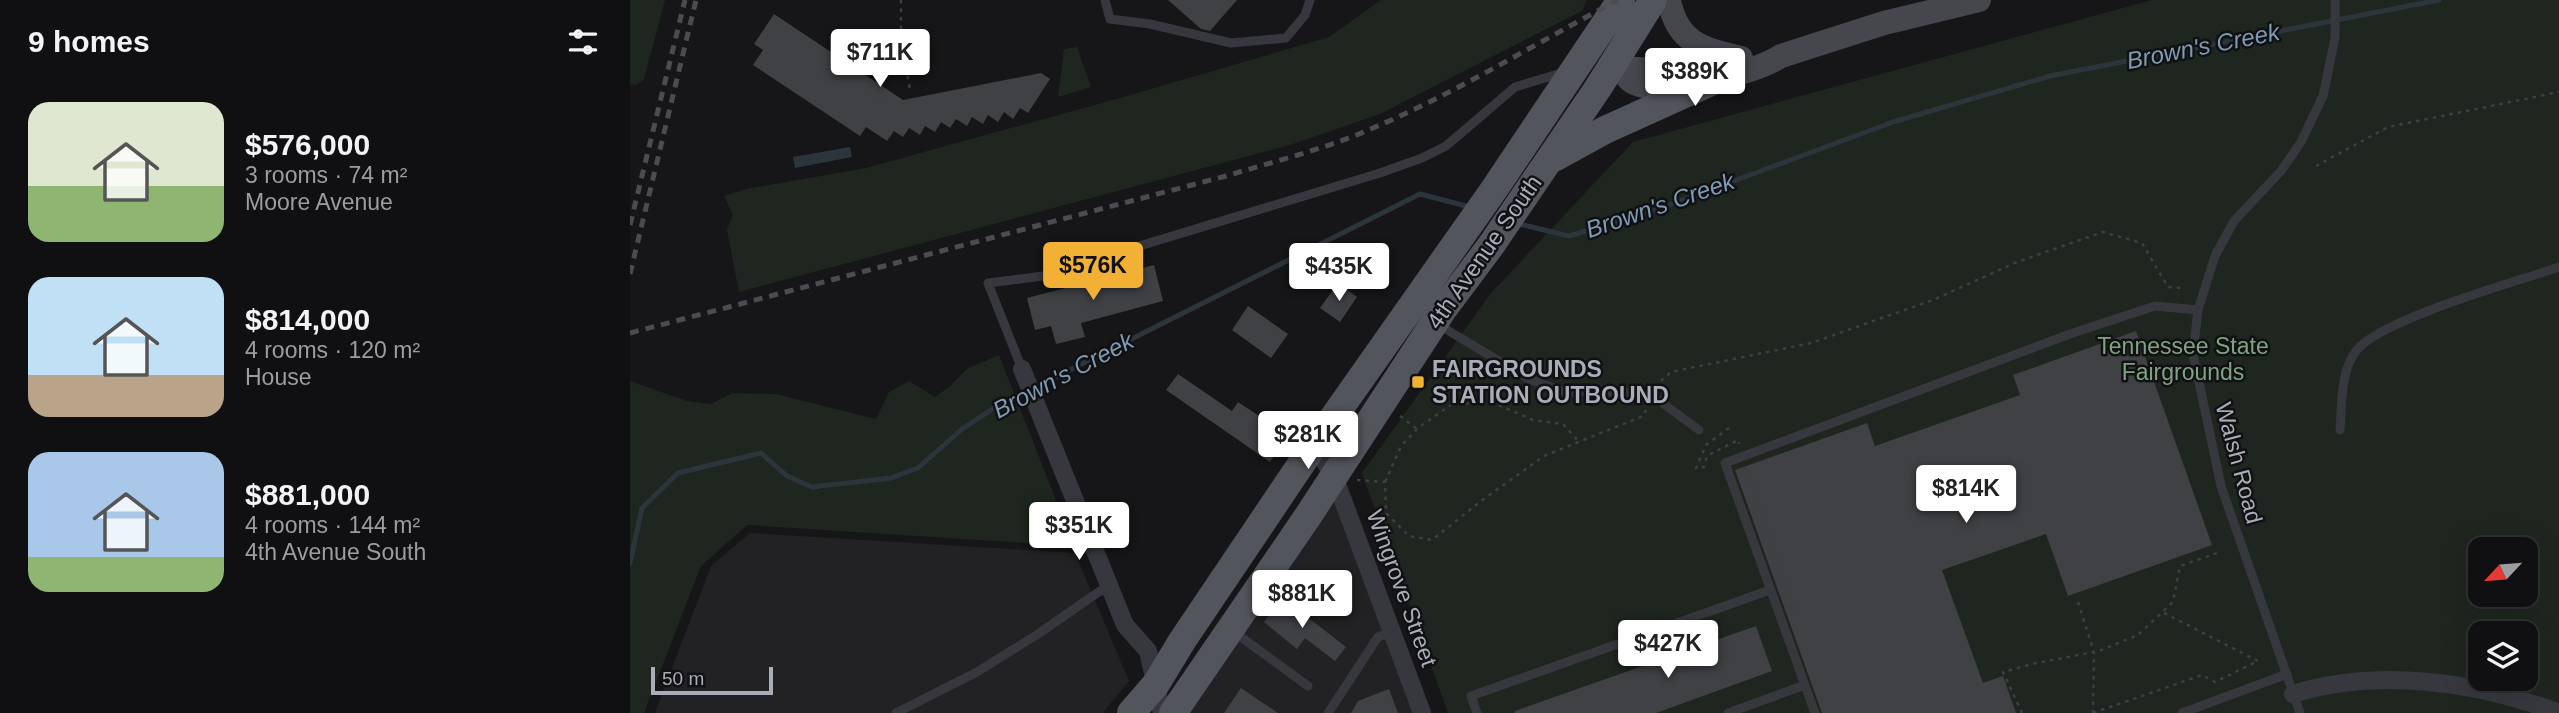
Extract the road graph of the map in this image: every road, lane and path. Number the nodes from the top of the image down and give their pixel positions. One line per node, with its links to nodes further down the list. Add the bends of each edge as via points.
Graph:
1 (901, 0): 14 (path, via 901,42)
2 (1105, 0): 3 (lane, via 1110,19 1231,43 1286,38 1305,15)
3 (1310, 0)
4 (1621, 0): 11 (main road, 4th Avenue South)
5 (1653, 0): 12 (main road, 4th Avenue South)
6 (1669, 0): 10 (street, via 1673,18 1686,38)
7 (1979, 0): 9 (street, via 1884,23)
8 (2335, 0): 20 (lane, Walsh Road, via 2335,38 2323,96 2281,172 2234,221 2215,256)
9 (1781, 56): 10 (street, via 1766,52); 13 (street)
10 (1741, 58): 12 (street, via 1690,70)
11 (1581, 59): 12 (street); 21 (main road, 4th Avenue South, via 1466,230); 22 (lane, via 1515,86 1446,146 1422,158 1090,261 1074,272 988,283)
12 (1618, 66): 13 (street, via 1630,81 1649,88 1678,88); 16 (main road, 4th Avenue South)
13 (1720, 78): 16 (main road)
14 (910, 89)
15 (2559, 92): 17 (path, via 2388,127)
16 (1548, 161): 21 (main road, 4th Avenue South, via 1492,244)
17 (2316, 166)
18 (2559, 267): 28 (lane, via 2385,328 2356,351 2350,363)
19 (2182, 289): 23 (path, via 2168,287 2142,243 2103,232 1811,343 1671,372)
20 (2198, 310): 35 (lane, via 2155,306 1725,463); 41 (lane, Walsh Road, via 2193,354 2221,486)
21 (1422, 316): 27 (lane, via 1528,379 1563,392 1629,392 1657,399); 30 (main road, 4th Avenue South); 31 (main road, 4th Avenue South)
22 (1022, 369): 34 (street)
23 (1661, 381)
24 (1648, 408): 29 (path, via 1643,416)
25 (1395, 413): 26 (path)
26 (1417, 429): 29 (path, via 1452,404 1494,402 1534,421 1563,424); 32 (path, via 1401,446)
27 (1699, 430)
28 (2340, 430)
29 (1579, 442): 32 (path, via 1544,456 1432,540 1409,536 1385,513)
30 (1314, 445): 31 (street, Wingrove Street); 42 (main road, 4th Avenue South)
31 (1344, 478): 32 (path); 38 (main road, 4th Avenue South); 39 (street, Wingrove Street)
32 (1384, 482)
33 (2220, 552): 37 (path, via 2180,566 2173,602)
34 (1112, 590): 42 (street, via 1125,625 1148,650); 46 (lane, via 1100,591 977,672)
35 (1770, 590): 44 (lane); 52 (lane, via 1471,696)
36 (2078, 602): 40 (path)
37 (2163, 612): 40 (path, via 2138,635); 56 (path, via 2258,661 2215,682 2202,675)
38 (1230, 629): 43 (lane); 49 (main road, 4th Avenue South)
39 (1392, 632): 50 (lane, via 1378,637); 51 (street, Wingrove Street)
40 (2094, 652): 55 (path, via 2003,672); 56 (path)
41 (2287, 674): 45 (lane, Walsh Road); 57 (lane)
42 (1156, 684): 47 (main road, 4th Avenue South); 48 (street)
43 (1308, 685)
44 (1805, 685): 53 (lane); 54 (lane)
45 (2293, 694): 58 (lane, Walsh Road); 59 (street, via 2352,681 2435,683 2488,692)
46 (896, 713)
47 (1130, 713)
48 (1162, 713)
49 (1173, 713)
50 (1328, 713)
51 (1422, 713)
52 (1477, 713)
53 (1728, 713)
54 (1815, 713)
55 (2022, 713)
56 (2093, 713)
57 (2182, 713)
58 (2300, 713)
59 (2559, 713)

